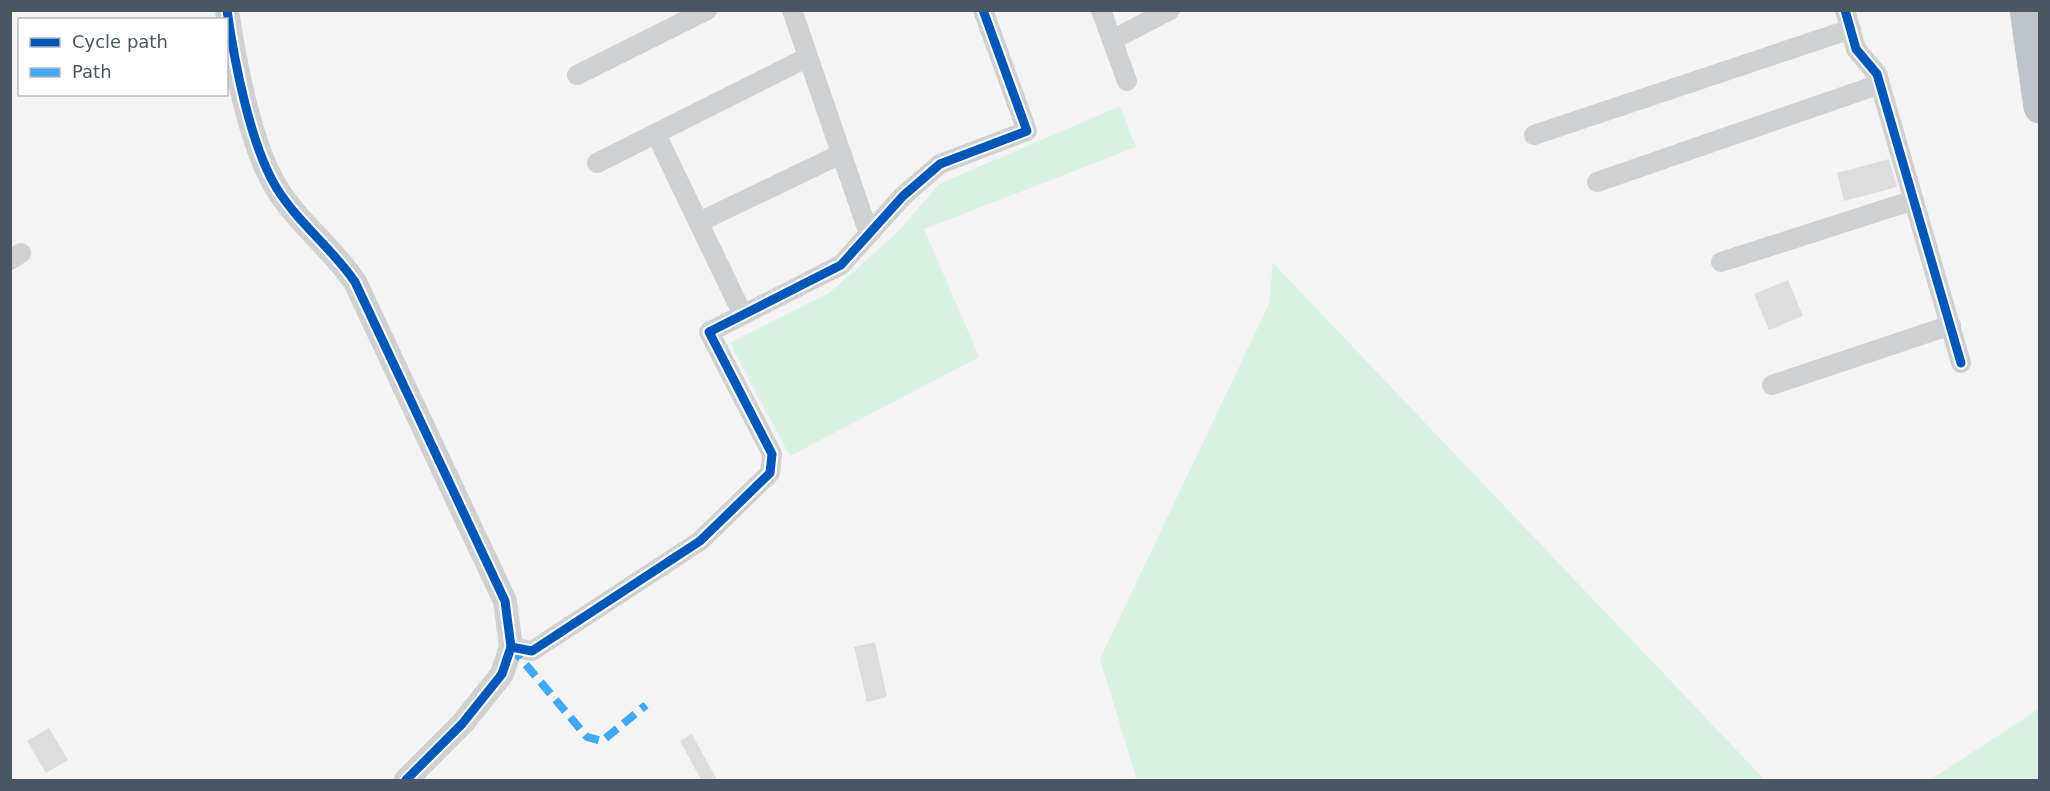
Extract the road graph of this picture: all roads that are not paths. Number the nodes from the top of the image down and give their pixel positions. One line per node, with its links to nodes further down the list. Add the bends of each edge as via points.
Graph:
1 (227, 10): 28 (street, via 260,152 276,187 344,266 366,304 505,601)
2 (707, 10): 11 (street)
3 (792, 10): 10 (street)
4 (983, 10): 22 (street, via 1027,131 940,164 903,196)
5 (1101, 10): 9 (street)
6 (1170, 10): 9 (street)
7 (2026, 10): 14 (highway)
8 (1848, 20): 13 (street, via 1856,49 1877,74); 16 (street)
9 (1112, 40): 12 (street)
10 (808, 57): 15 (street); 17 (street)
11 (577, 75)
12 (1127, 81)
13 (1880, 84): 19 (street); 20 (street)
14 (2040, 107)
15 (656, 134): 18 (street); 21 (street)
16 (1534, 135)
17 (841, 154): 21 (street); 22 (street)
18 (597, 163)
19 (1597, 182)
20 (1914, 200): 23 (street); 25 (street)
21 (699, 222): 24 (street)
22 (869, 234): 24 (street, via 841,265)
23 (1721, 262)
24 (743, 315): 28 (street, via 709,332 772,454 770,473 700,541 532,651)
25 (1951, 325): 26 (street); 27 (street)
26 (1962, 363)
27 (1772, 385)
28 (511, 647): 29 (street, via 502,674 462,724)
29 (406, 780)

